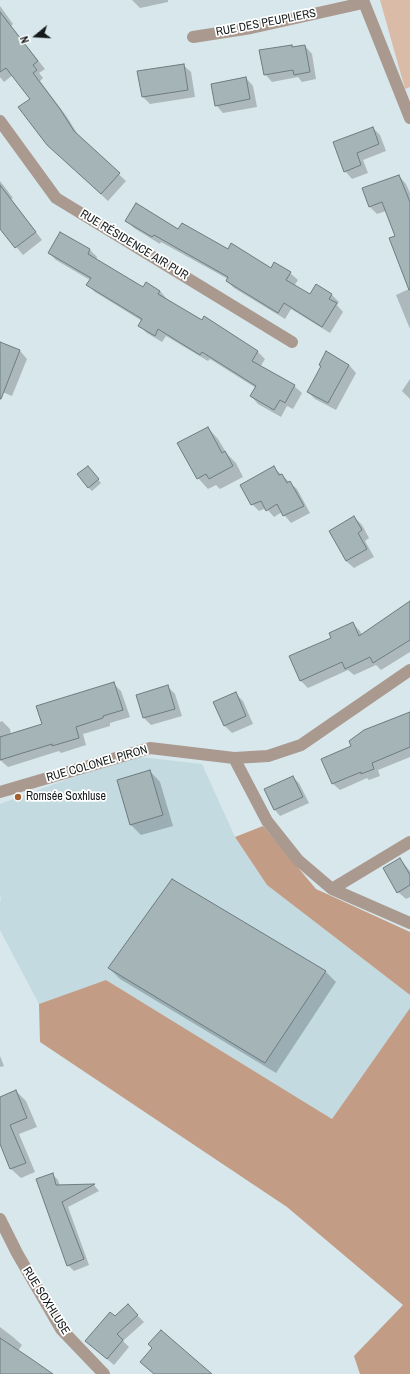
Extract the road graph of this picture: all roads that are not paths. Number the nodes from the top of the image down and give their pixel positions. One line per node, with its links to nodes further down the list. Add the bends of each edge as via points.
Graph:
1 (363, 1): 2 (street, RUE DES PEUPLIERS, via 251,28); 3 (street, RUE DES PEUPLIERS)
2 (193, 36)
3 (410, 118)
4 (0, 121): 5 (street, RUE RÉSIDENCE AIR PUR, via 56,198)
5 (292, 342)
6 (410, 670): 7 (street, RUE COLONEL PIRON, via 301,745 268,756)
7 (234, 758): 8 (street, RUE COLONEL PIRON, via 150,748); 10 (street, via 267,821 298,860)
8 (0, 792)
9 (410, 842): 10 (street)
10 (332, 889): 11 (street)
11 (410, 923)
12 (0, 1219): 13 (street, RUE SOXHLUSE, via 61,1329)
13 (104, 1374)

